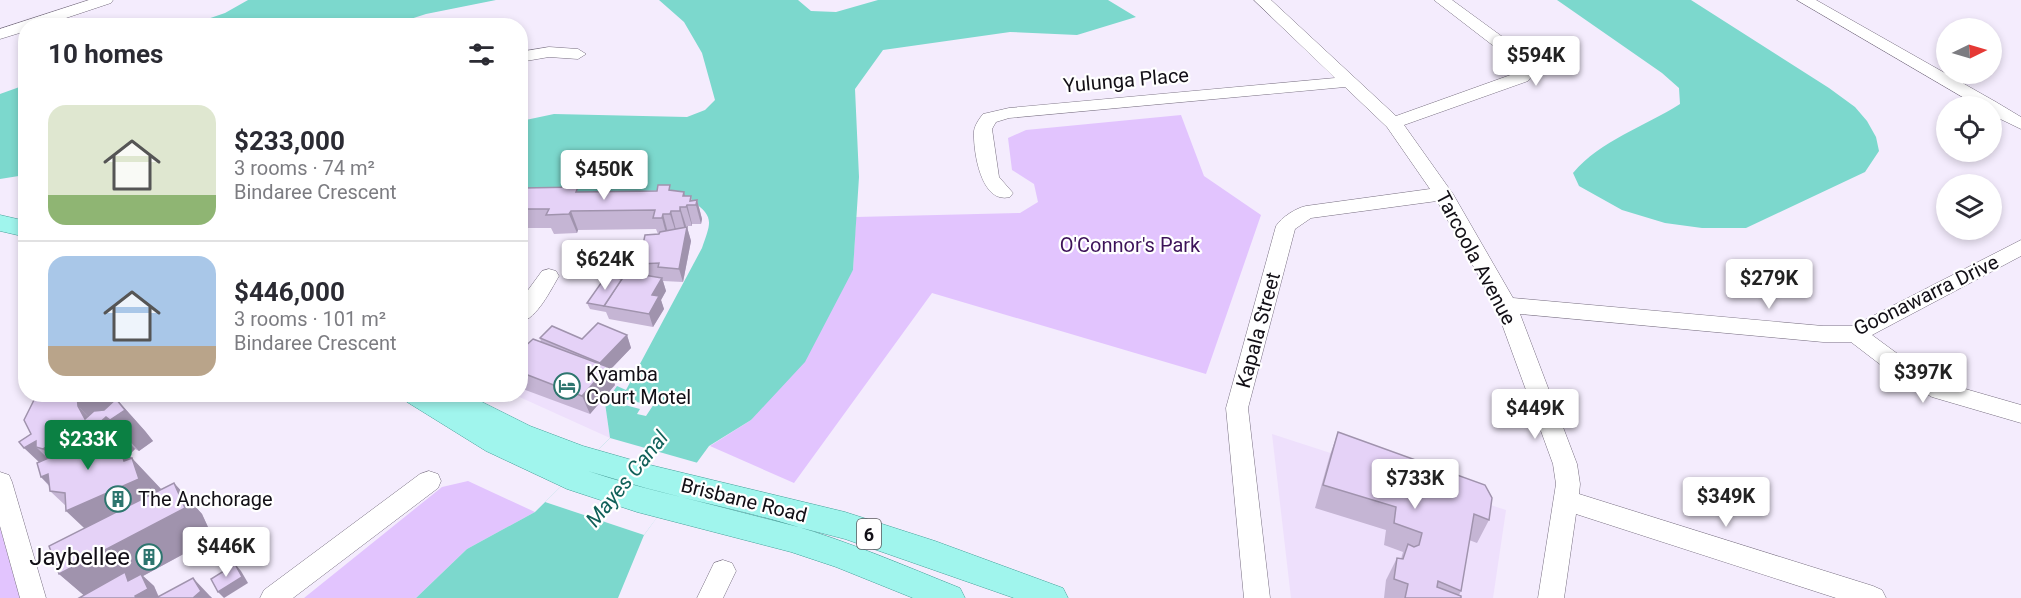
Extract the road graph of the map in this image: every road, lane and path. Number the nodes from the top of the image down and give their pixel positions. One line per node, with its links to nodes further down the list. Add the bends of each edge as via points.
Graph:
1 (80, 0): 6 (street)
2 (105, 0): 7 (street)
3 (1262, 0): 12 (street, Tarcoola Avenue)
4 (1442, 0): 15 (street, via 1524,62 1528,70 1522,77)
5 (1805, 0): 13 (street)
6 (46, 18)
7 (48, 18)
8 (18, 28): 9 (street)
9 (0, 34)
10 (578, 54): 11 (street)
11 (528, 56)
12 (1349, 82): 15 (street, Tarcoola Avenue); 17 (street, Yulunga Place, via 989,118 983,129 990,179)
13 (1972, 96)
14 (2002, 113): 16 (street)
15 (1393, 123): 18 (street, Tarcoola Avenue)
16 (2021, 124)
17 (1003, 193)
18 (1443, 194): 25 (street, Tarcoola Avenue); 43 (street, Kapala Street, via 1306,212 1286,226 1237,408)
19 (0, 223): 20 (main road)
20 (18, 227)
21 (0, 237): 22 (main road)
22 (18, 239)
23 (2021, 247): 27 (street, Goonawarra Drive)
24 (549, 276): 26 (street)
25 (1506, 305): 27 (street, Goonawarra Drive, via 1791,332); 35 (street, Tarcoola Avenue, via 1561,448 1567,474)
26 (528, 306)
27 (1856, 334): 30 (street, via 1919,380 1953,396)
28 (428, 402): 31 (main road, Brisbane Road / 6, via 489,441)
29 (469, 403): 31 (main road, Brisbane Road)
30 (2021, 414)
31 (574, 466): 34 (main road, Brisbane Road / 6)
32 (429, 481): 39 (street)
33 (0, 482): 38 (street)
34 (674, 496): 41 (main road, Brisbane Road / 6); 42 (main road, Brisbane Road / 6, via 816,518 892,540)
35 (1566, 500): 37 (street, Tarcoola Avenue); 44 (street)
36 (723, 571): 40 (street)
37 (1554, 591)
38 (33, 598)
39 (273, 598)
40 (710, 598)
41 (949, 598)
42 (1052, 598)
43 (1257, 598)
44 (1873, 598)

